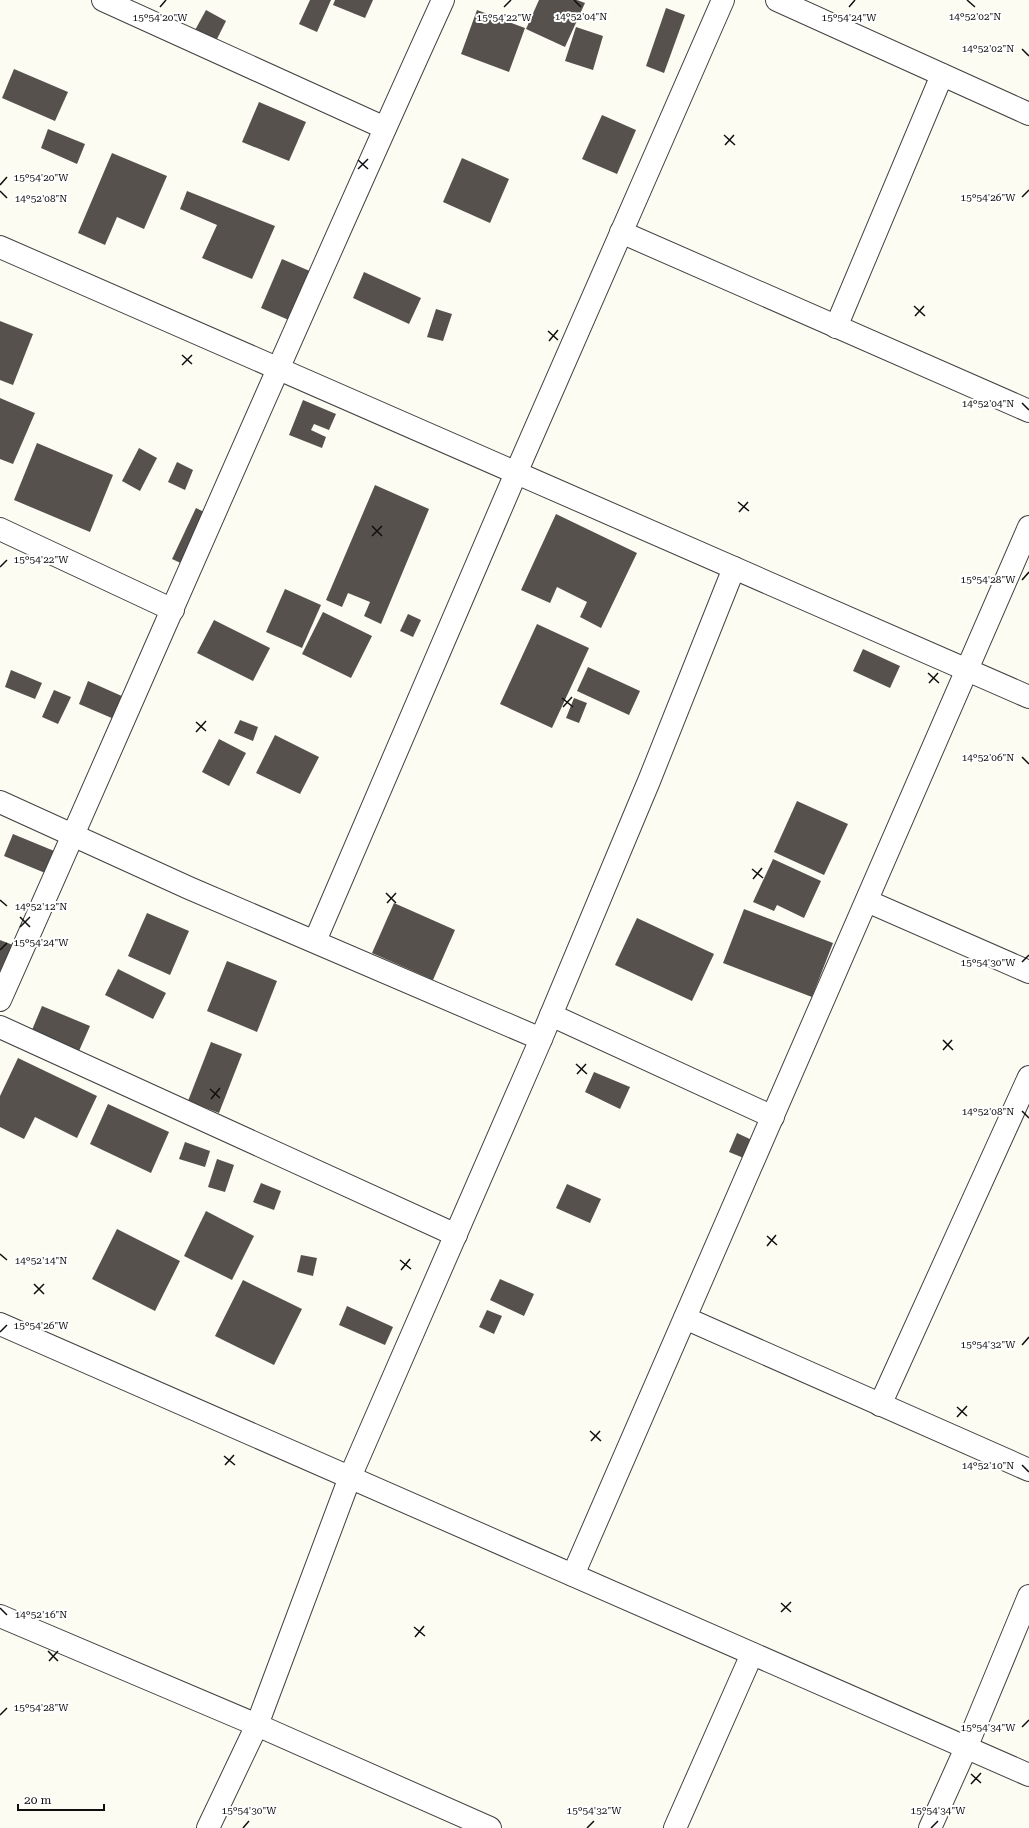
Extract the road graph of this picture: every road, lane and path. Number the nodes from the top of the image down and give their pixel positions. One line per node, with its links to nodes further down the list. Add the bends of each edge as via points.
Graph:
1 (103, 0): 7 (street)
2 (443, 0): 7 (street)
3 (723, 0): 8 (street)
4 (777, 0): 5 (street)
5 (942, 75): 6 (street); 10 (street)
6 (1029, 114)
7 (385, 128): 11 (street)
8 (621, 232): 10 (street); 13 (street)
9 (0, 247): 11 (street)
10 (836, 327): 12 (street)
11 (277, 368): 13 (street); 17 (street)
12 (1029, 411)
13 (516, 473): 16 (street); 23 (street)
14 (1029, 527): 18 (street)
15 (0, 529): 17 (street)
16 (734, 568): 18 (street); 26 (street, via 649,781)
17 (173, 610): 21 (street)
18 (967, 670): 19 (street); 22 (street)
19 (1029, 697)
20 (0, 802): 21 (street)
21 (73, 836): 23 (street); 25 (street)
22 (867, 901): 24 (street); 30 (street)
23 (315, 941): 28 (street)
24 (1029, 972)
25 (0, 1000)
26 (551, 1015): 28 (street); 30 (street)
27 (0, 1027): 31 (street)
28 (541, 1039): 31 (street)
29 (1029, 1077): 34 (street)
30 (773, 1117): 32 (street)
31 (456, 1235): 36 (street)
32 (686, 1318): 34 (street); 37 (street)
33 (0, 1324): 36 (street)
34 (880, 1405): 35 (street)
35 (1029, 1470)
36 (350, 1477): 37 (street); 41 (street)
37 (573, 1575): 40 (street)
38 (1029, 1596): 42 (street)
39 (0, 1616): 41 (street)
40 (752, 1654): 42 (street); 46 (street)
41 (257, 1725): 44 (street); 45 (street)
42 (966, 1748): 43 (street); 47 (street)
43 (1029, 1775)
44 (477, 1825)
45 (208, 1828)
46 (675, 1828)
47 (930, 1828)

